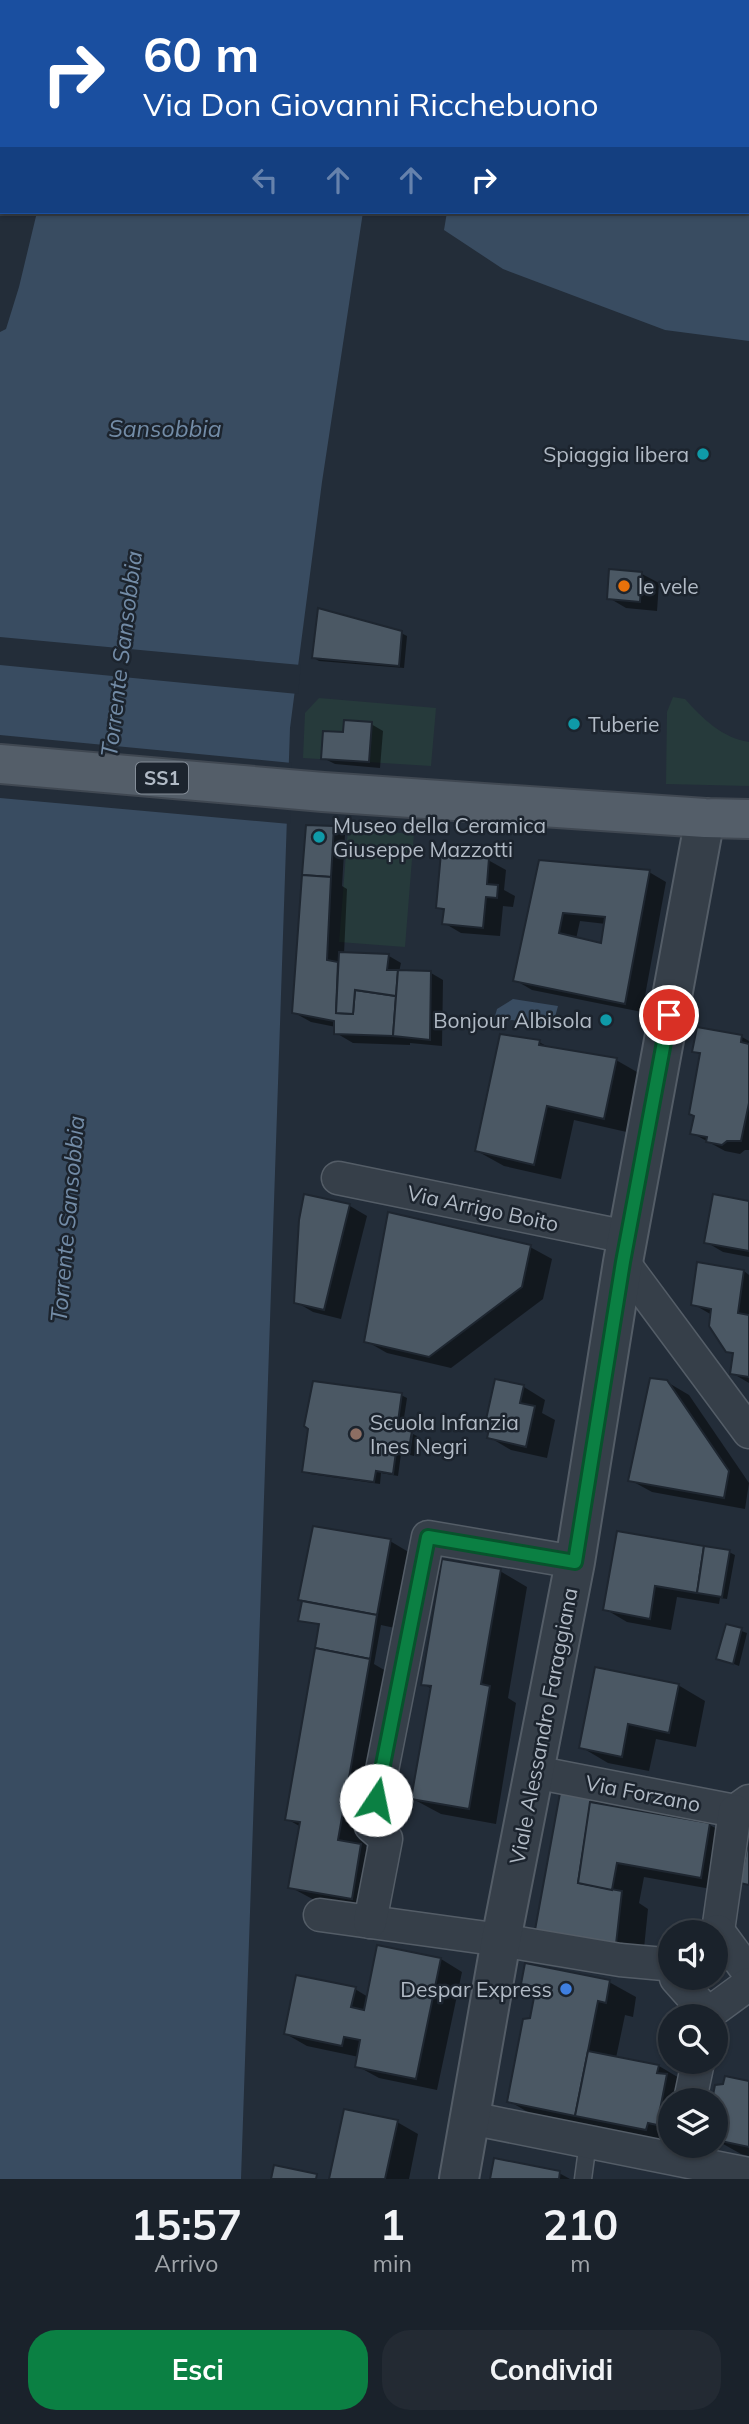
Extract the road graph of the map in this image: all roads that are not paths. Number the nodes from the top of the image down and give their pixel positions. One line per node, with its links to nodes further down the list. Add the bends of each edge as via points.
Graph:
1 (0, 764): 2 (main road, SS1)
2 (705, 818): 3 (main road, SS1); 5 (street, Viale Alessandro Faraggiana)
3 (749, 819)
4 (338, 1178): 5 (street, Via Arrigo Boito)
5 (625, 1250): 6 (street); 7 (street, Viale Alessandro Faraggiana)
6 (749, 1432)
7 (575, 1562): 8 (street, Viale Alessandro Faraggiana); 12 (street, via 428,1537 371,1826 386,1839)
8 (534, 1772): 9 (street, Via Forzano); 13 (street, Viale Alessandro Faraggiana)
9 (742, 1806): 11 (street)
10 (320, 1915): 12 (street)
11 (719, 1920)
12 (370, 1922): 13 (street)
13 (501, 1940): 15 (street); 21 (street, Viale Alessandro Faraggiana)
14 (728, 1946): 16 (street)
15 (658, 1966)
16 (749, 1973)
17 (749, 1984): 20 (street)
18 (688, 1990): 19 (street)
19 (699, 2004)
20 (723, 2004)
21 (470, 2118): 22 (street); 26 (street, Viale Alessandro Faraggiana)
22 (588, 2142): 23 (street); 27 (lane)
23 (658, 2150)
24 (696, 2158): 25 (street)
25 (749, 2174)
26 (459, 2179)
27 (583, 2179)

